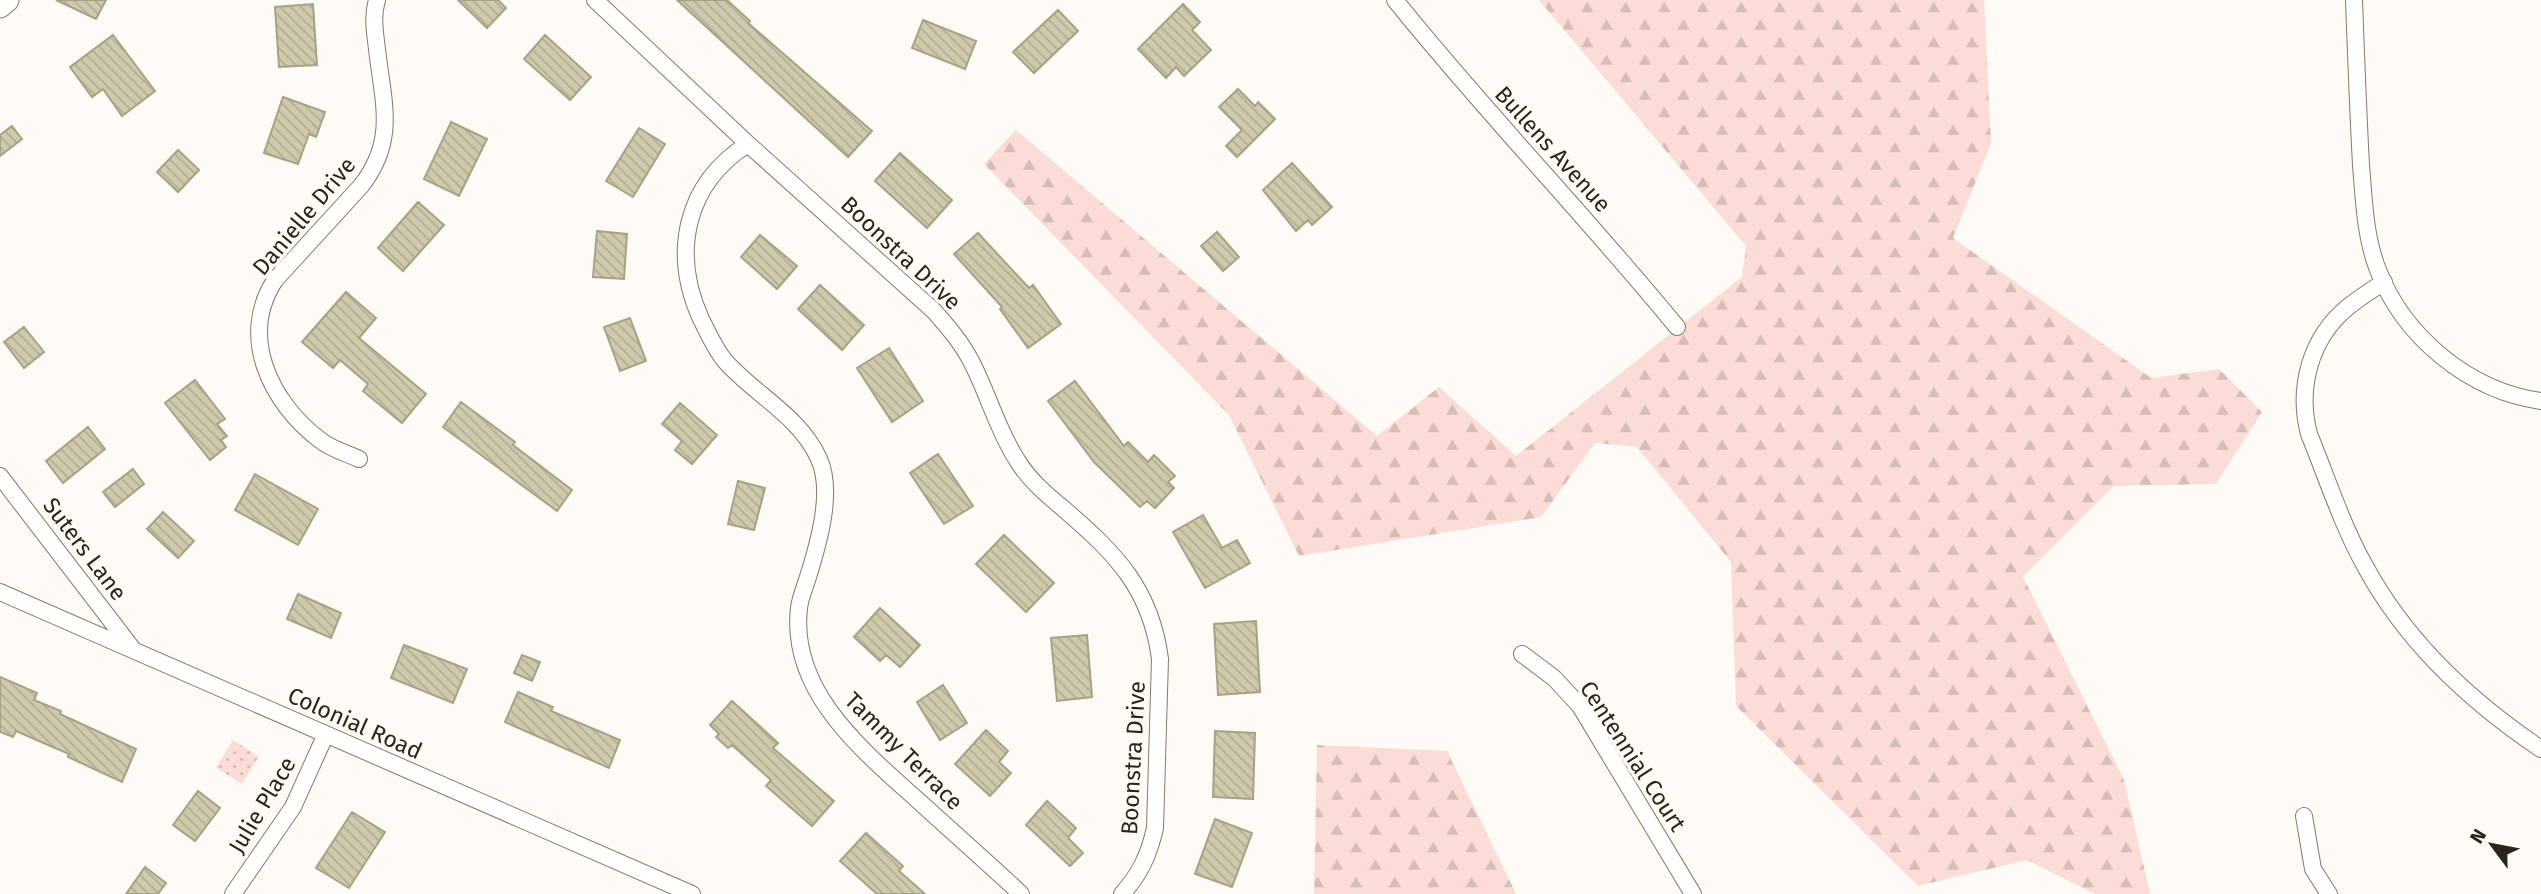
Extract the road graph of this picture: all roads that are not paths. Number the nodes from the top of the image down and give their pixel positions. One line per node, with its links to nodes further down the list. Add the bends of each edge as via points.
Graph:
1 (7, 0): 6 (main road)
2 (377, 0): 11 (street, Danielle Drive, via 374,26 385,131 382,152 361,186 275,280 260,312 258,334 265,368 282,402 320,440)
3 (595, 0): 7 (street, Boonstra Drive)
4 (1395, 0): 9 (street, Bullens Avenue)
5 (2354, 0): 8 (street, via 2365,216)
6 (0, 6)
7 (748, 144): 21 (street, Tammy Terrace, via 720,165 696,200 688,224 688,278 695,306 725,360 794,422 820,460 826,500 799,607 808,673 837,721 875,761); 22 (street, Boonstra Drive, via 934,311 971,361 1016,459 1034,483 1118,560 1136,583 1157,634 1160,659 1155,828 1141,870)
8 (2384, 282): 10 (street, via 2391,297 2441,357 2482,383); 17 (street, via 2348,307 2320,340 2312,357 2303,411 2309,434 2365,566 2403,624 2470,696)
9 (1677, 327)
10 (2541, 401)
11 (359, 459)
12 (0, 476): 14 (street, Suters Lane)
13 (0, 592): 14 (street, Colonial Road)
14 (133, 650): 16 (street, Colonial Road)
15 (1522, 654): 23 (street, Centennial Court, via 1580,706)
16 (325, 736): 19 (street, Julie Place, via 293,807); 20 (street, Colonial Road)
17 (2541, 750)
18 (2304, 816): 24 (street, via 2313,869)
19 (241, 891)
20 (692, 894)
21 (1021, 894)
22 (1122, 894)
23 (1693, 894)
24 (2329, 894)

